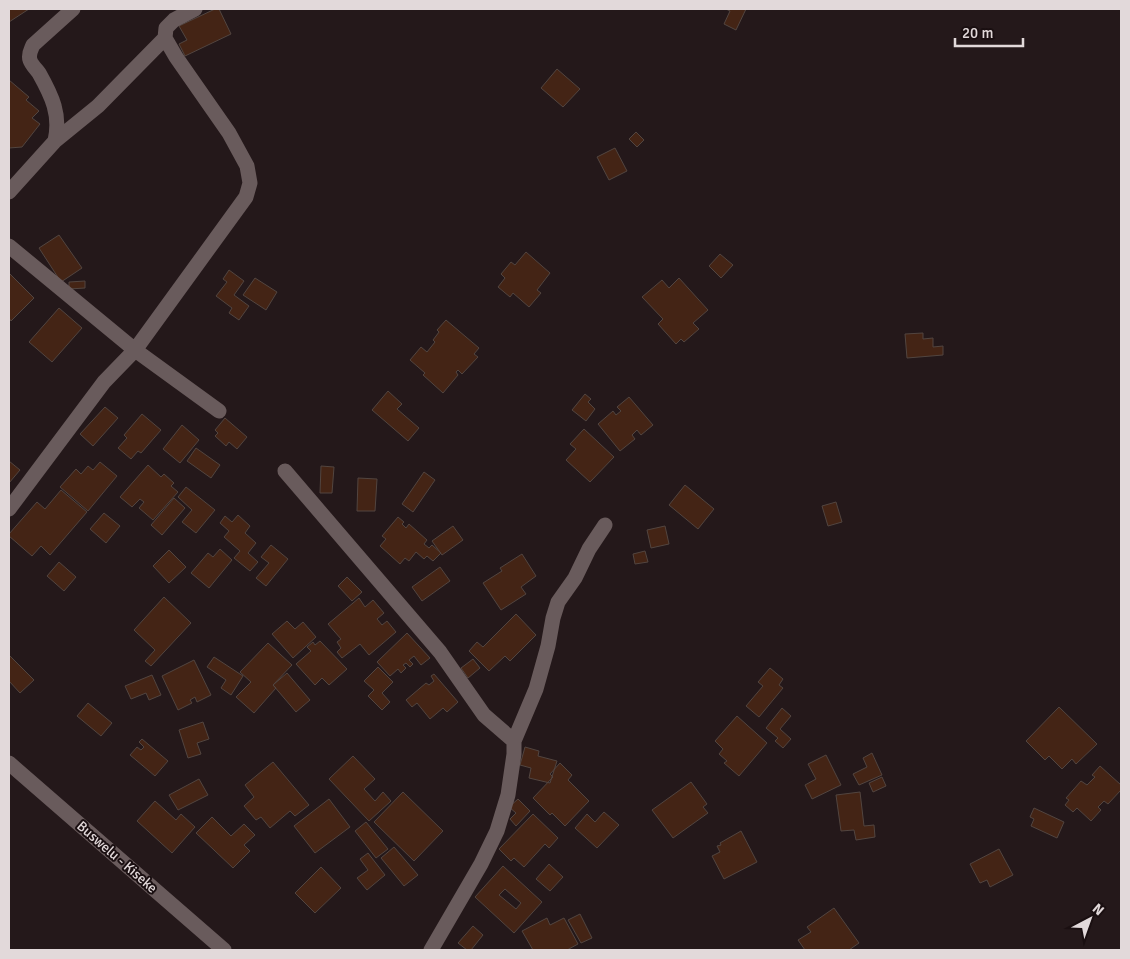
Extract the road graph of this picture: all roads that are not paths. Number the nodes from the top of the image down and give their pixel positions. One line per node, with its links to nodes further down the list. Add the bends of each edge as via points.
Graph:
1 (72, 9): 4 (street, via 33,45 30,52 30,60 57,114)
2 (195, 9): 3 (street, via 174,20 166,28)
3 (165, 38): 4 (street, via 98,106); 7 (street, via 229,133 247,166 250,183 246,197)
4 (55, 141): 5 (street)
5 (9, 192)
6 (9, 246): 7 (street)
7 (135, 350): 8 (street); 10 (street, via 104,382)
8 (219, 411)
9 (285, 471): 12 (street, via 440,652 484,715)
10 (9, 509)
11 (605, 525): 12 (street, via 558,602 536,689)
12 (514, 740): 15 (street, via 508,795 497,831 477,872)
13 (9, 763): 14 (street, Buswelu - Kiseke)
14 (224, 950)
15 (430, 950)

